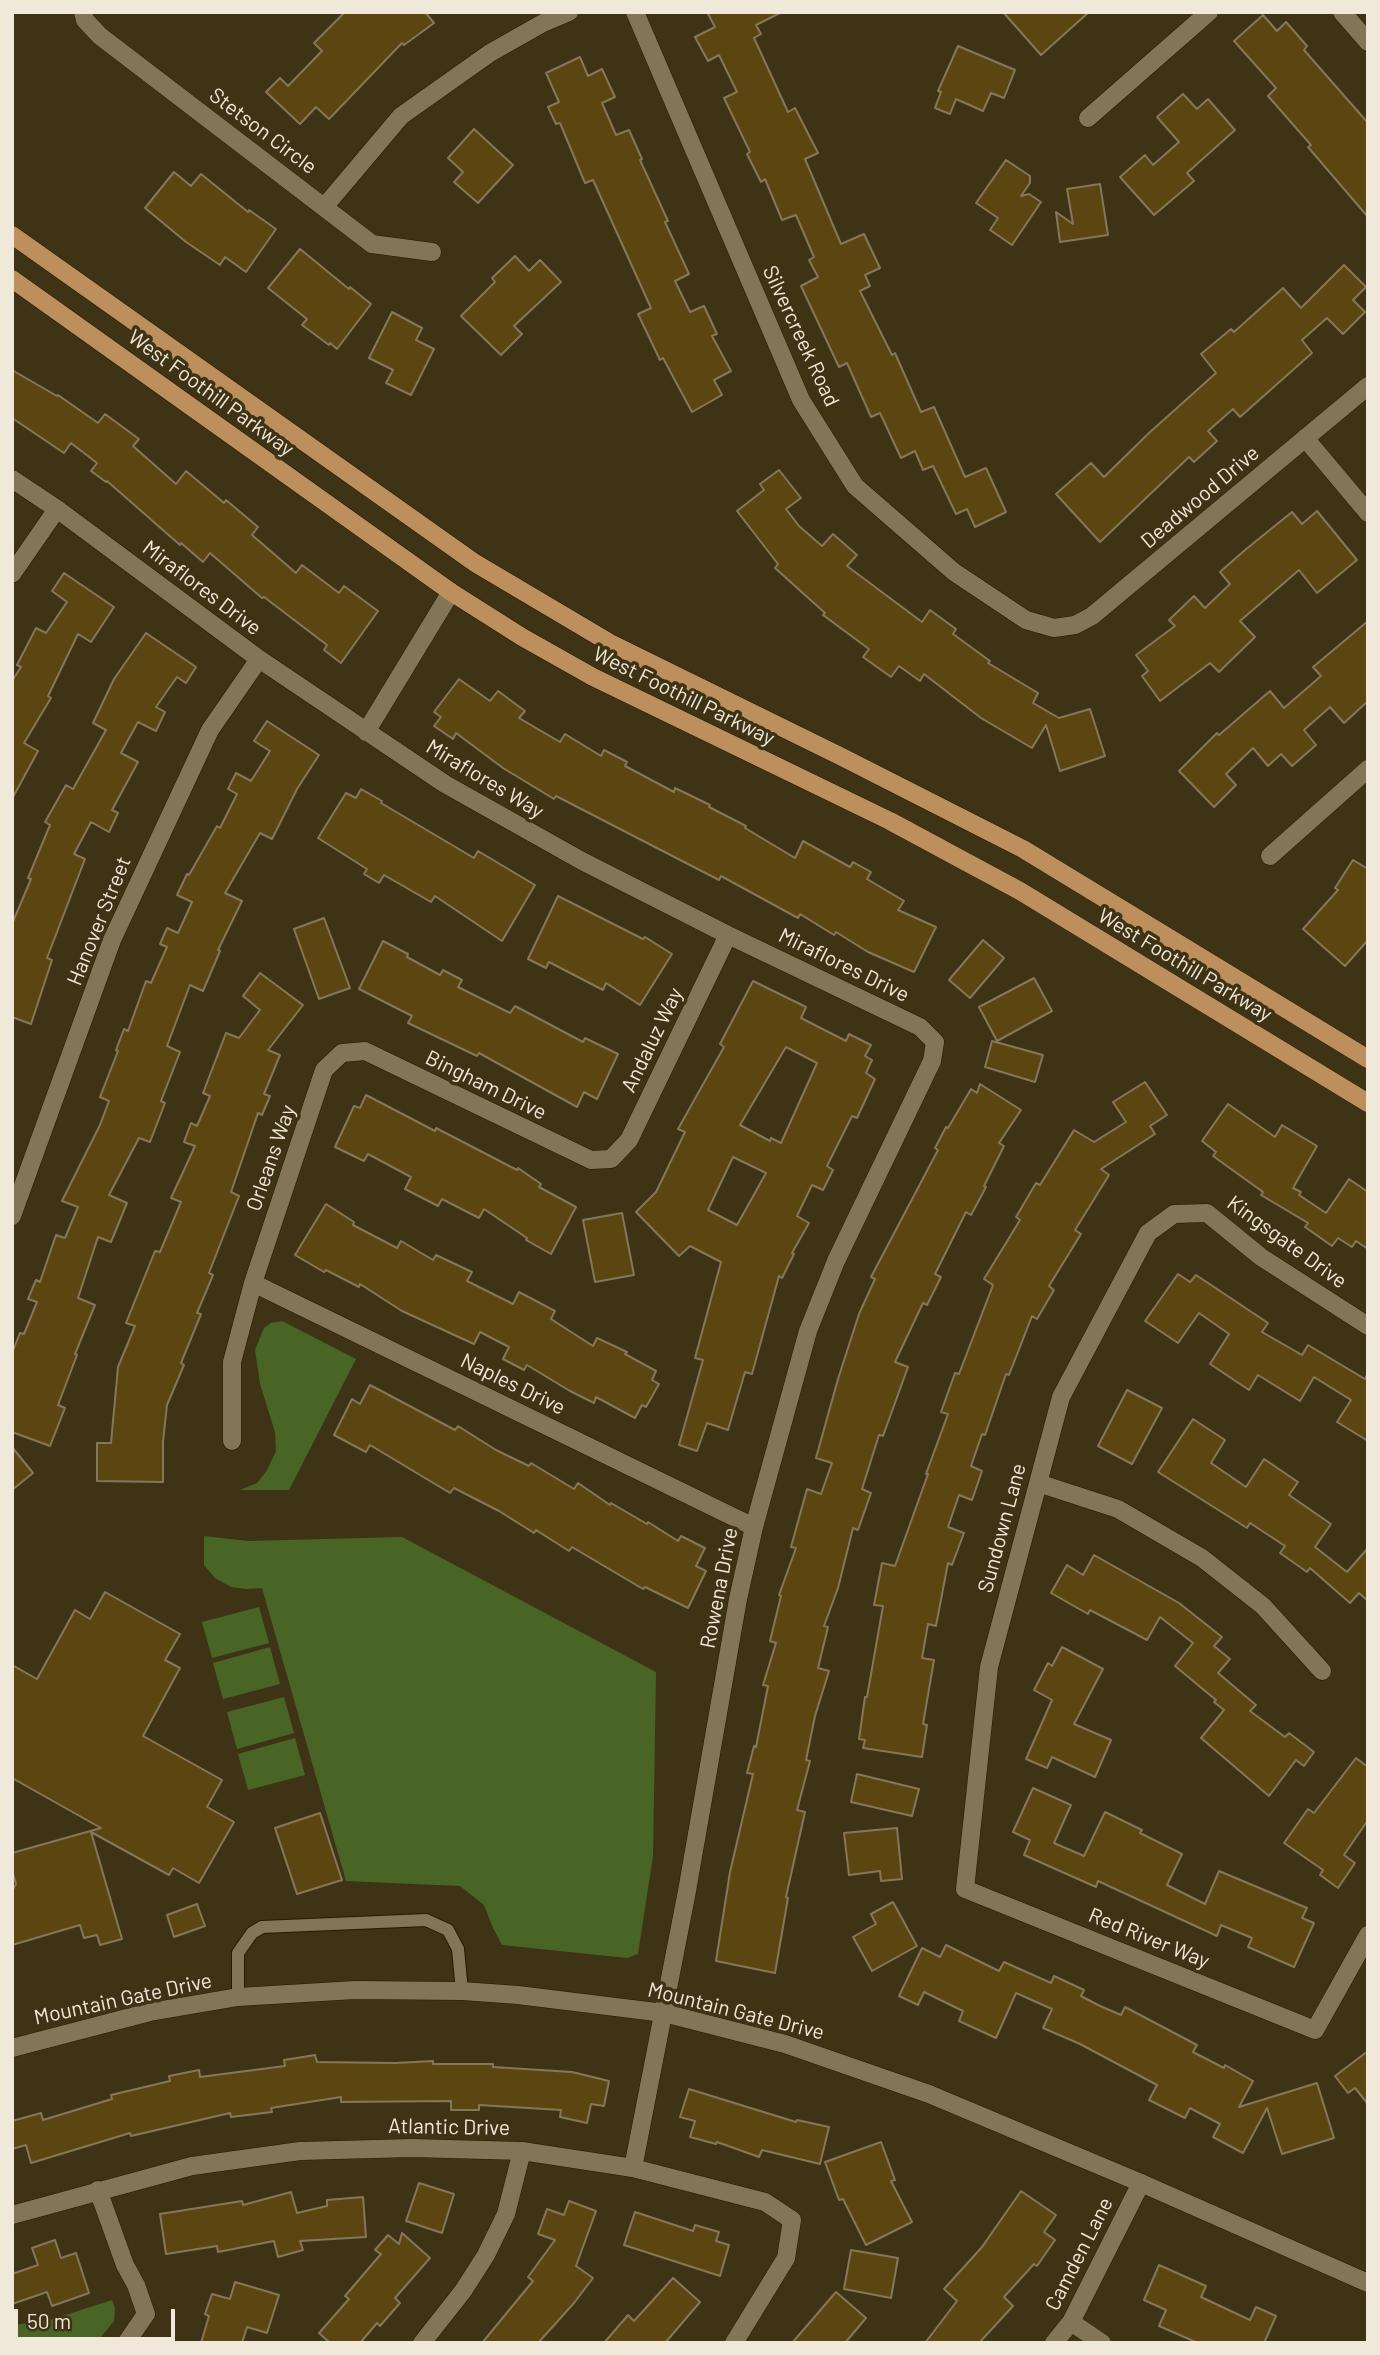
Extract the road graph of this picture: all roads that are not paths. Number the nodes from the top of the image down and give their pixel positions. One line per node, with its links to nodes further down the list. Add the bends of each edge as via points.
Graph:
1 (83, 12): 8 (street, Stetson Circle, via 100,36)
2 (569, 12): 8 (street, via 490,52 401,116)
3 (635, 12): 19 (street, Silvercreek Road, via 801,400 855,486 954,572 1026,620)
4 (1209, 12): 7 (street)
5 (1342, 12): 6 (street)
6 (1368, 42)
7 (1088, 118)
8 (325, 206): 10 (street, Stetson Circle, via 372,244)
9 (12, 235): 27 (main road, West Foothill Parkway, via 475,563 610,643 1023,849)
10 (432, 252)
11 (12, 279): 18 (main road, West Foothill Parkway)
12 (1368, 386): 13 (street, Deadwood Drive)
13 (1305, 438): 16 (street); 19 (street, Deadwood Drive, via 1092,616)
14 (12, 480): 15 (street, Miraflores Drive)
15 (57, 509): 17 (street); 20 (street, Miraflores Drive)
16 (1368, 513)
17 (12, 574)
18 (451, 592): 21 (street); 28 (main road, West Foothill Parkway, via 593,677 890,821 1020,891)
19 (1054, 628)
20 (259, 659): 21 (street, Miraflores Drive); 30 (street, Hanover Street, via 211,730 148,861)
21 (366, 732): 24 (street, Miraflores Way, via 445,784 582,862)
22 (1368, 769): 23 (street)
23 (1270, 856)
24 (728, 935): 25 (street, Miraflores Drive, via 920,1027); 29 (street, Andaluz Way, via 629,1140)
25 (935, 1042): 37 (street, Rowena Drive, via 932,1061 807,1331)
26 (342, 1053): 29 (street, Bingham Drive, via 365,1051 591,1160); 33 (street, Orleans Way, via 324,1070)
27 (1368, 1059)
28 (1368, 1103)
29 (611, 1159)
30 (19, 1177): 32 (street, Hanover Street)
31 (1174, 1214): 34 (street, Kingsgate Drive, via 1207,1213 1261,1257); 36 (street, Sundown Lane, via 1148,1233 1062,1397)
32 (12, 1216)
33 (253, 1283): 35 (street, Orleans Way, via 232,1362); 37 (street, Naples Drive)
34 (1368, 1326)
35 (232, 1441)
36 (1038, 1483): 38 (street, via 1118,1509 1202,1559 1263,1606); 39 (street, Sundown Lane, via 989,1667)
37 (754, 1527): 43 (street, Rowena Drive)
38 (1322, 1671)
39 (965, 1889): 40 (street, Red River Way, via 1315,2030)
40 (1368, 1935)
41 (462, 1991): 42 (street, Mountain Gate Drive, via 355,1990); 42 (lane, via 458,1949 448,1930 426,1920 262,1927 238,1953); 43 (street, Mountain Gate Drive)
42 (238, 1997): 44 (street, Mountain Gate Drive, via 150,2012)
43 (664, 2013): 46 (street, Rowena Drive); 47 (street, Mountain Gate Drive, via 785,2043 918,2090)
44 (12, 2048)
45 (522, 2151): 46 (street, Atlantic Drive); 48 (street, Atlantic Drive, via 300,2151 192,2166); 53 (street, via 506,2214 486,2255)
46 (633, 2168): 54 (street, Atlantic Drive, via 765,2202 792,2220 786,2258)
47 (1141, 2183): 50 (street, Mountain Gate Drive); 51 (street, Camden Lane)
48 (98, 2190): 49 (street, Atlantic Drive); 52 (street, via 146,2314)
49 (12, 2215)
50 (1368, 2283)
51 (1071, 2322): 55 (street, Camden Lane); 56 (street)
52 (126, 2343)
53 (422, 2343)
54 (734, 2343)
55 (1054, 2343)
56 (1102, 2343)

